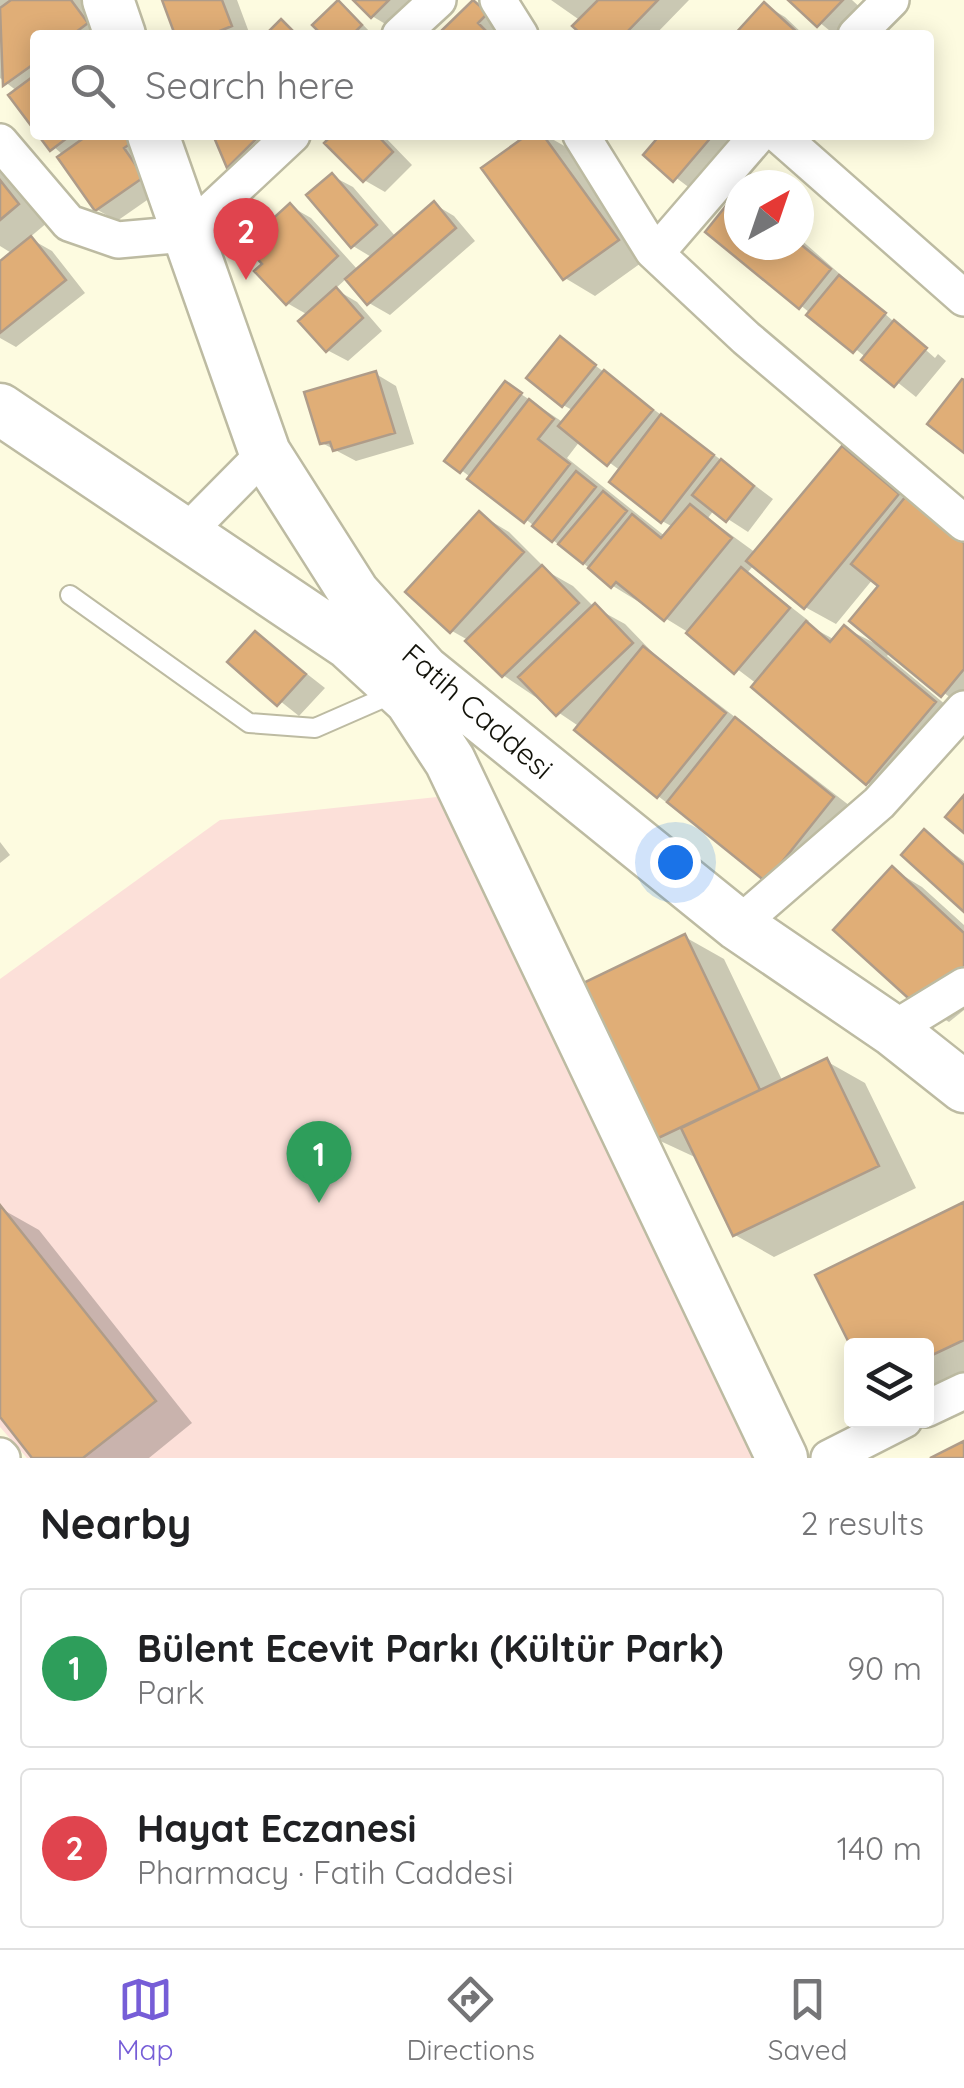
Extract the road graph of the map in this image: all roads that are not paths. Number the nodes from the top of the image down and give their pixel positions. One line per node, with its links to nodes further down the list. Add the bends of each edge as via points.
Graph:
1 (108, 0): 5 (street)
2 (438, 0): 6 (street)
3 (498, 0): 7 (street)
4 (891, 0): 8 (street)
5 (118, 30)
6 (405, 30)
7 (517, 30)
8 (861, 30)
9 (155, 140): 15 (street, Fatih Caddesi)
10 (287, 140): 15 (street)
11 (584, 140): 16 (street)
12 (754, 140): 16 (street)
13 (786, 140): 17 (street)
14 (0, 142): 15 (street, via 69,223 118,240)
15 (186, 234): 19 (street, Fatih Caddesi)
16 (656, 252): 20 (street)
17 (964, 298)
18 (0, 409): 21 (street)
19 (266, 453): 21 (street); 25 (street, Fatih Caddesi, via 354,593 424,671)
20 (964, 524)
21 (185, 534): 23 (street, via 349,644)
22 (70, 594): 23 (lane, via 249,723 315,728)
23 (398, 689): 25 (street)
24 (964, 709): 26 (street, via 879,803)
25 (473, 741): 26 (street, Fatih Caddesi); 33 (street)
26 (738, 925): 28 (street, Fatih Caddesi)
27 (964, 986): 28 (street)
28 (892, 1030): 29 (street, Fatih Caddesi)
29 (964, 1086)
30 (964, 1390): 31 (street)
31 (934, 1405)
32 (888, 1428): 34 (street)
33 (782, 1458)
34 (829, 1458)

